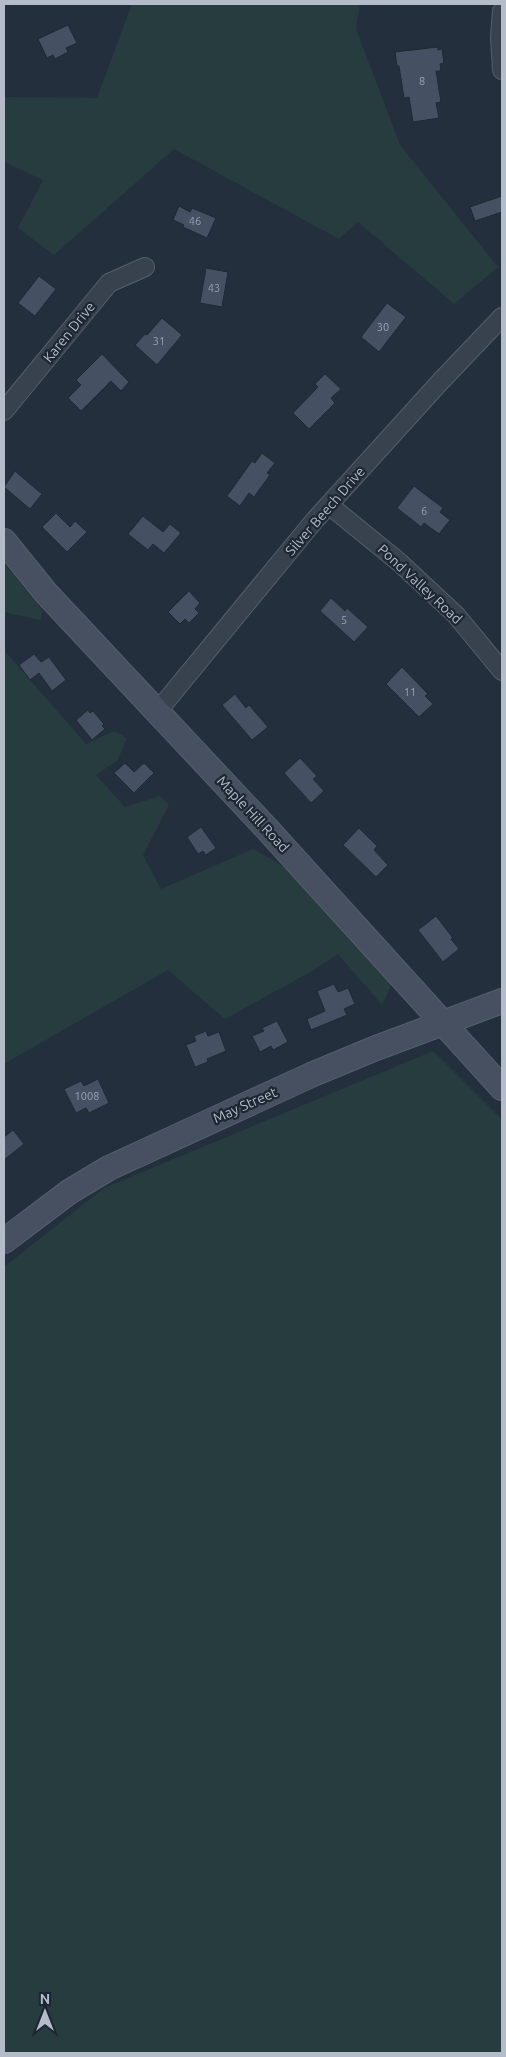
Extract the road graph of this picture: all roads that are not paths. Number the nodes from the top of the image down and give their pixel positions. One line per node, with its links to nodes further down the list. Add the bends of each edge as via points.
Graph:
1 (502, 11): 2 (street)
2 (502, 70)
3 (146, 267): 5 (street, Karen Drive, via 110,283)
4 (502, 317): 6 (street, Silver Beech Drive)
5 (4, 411)
6 (329, 505): 8 (street, Pond Valley Road, via 399,562 456,615); 9 (street, Silver Beech Drive)
7 (4, 541): 9 (street, Maple Hill Road, via 46,593)
8 (502, 671)
9 (157, 712): 11 (street, Maple Hill Road)
10 (502, 1001): 11 (street, May Street)
11 (445, 1023): 12 (street, Maple Hill Road); 13 (street, May Street, via 311,1075 110,1168 69,1192)
12 (502, 1088)
13 (4, 1241)

